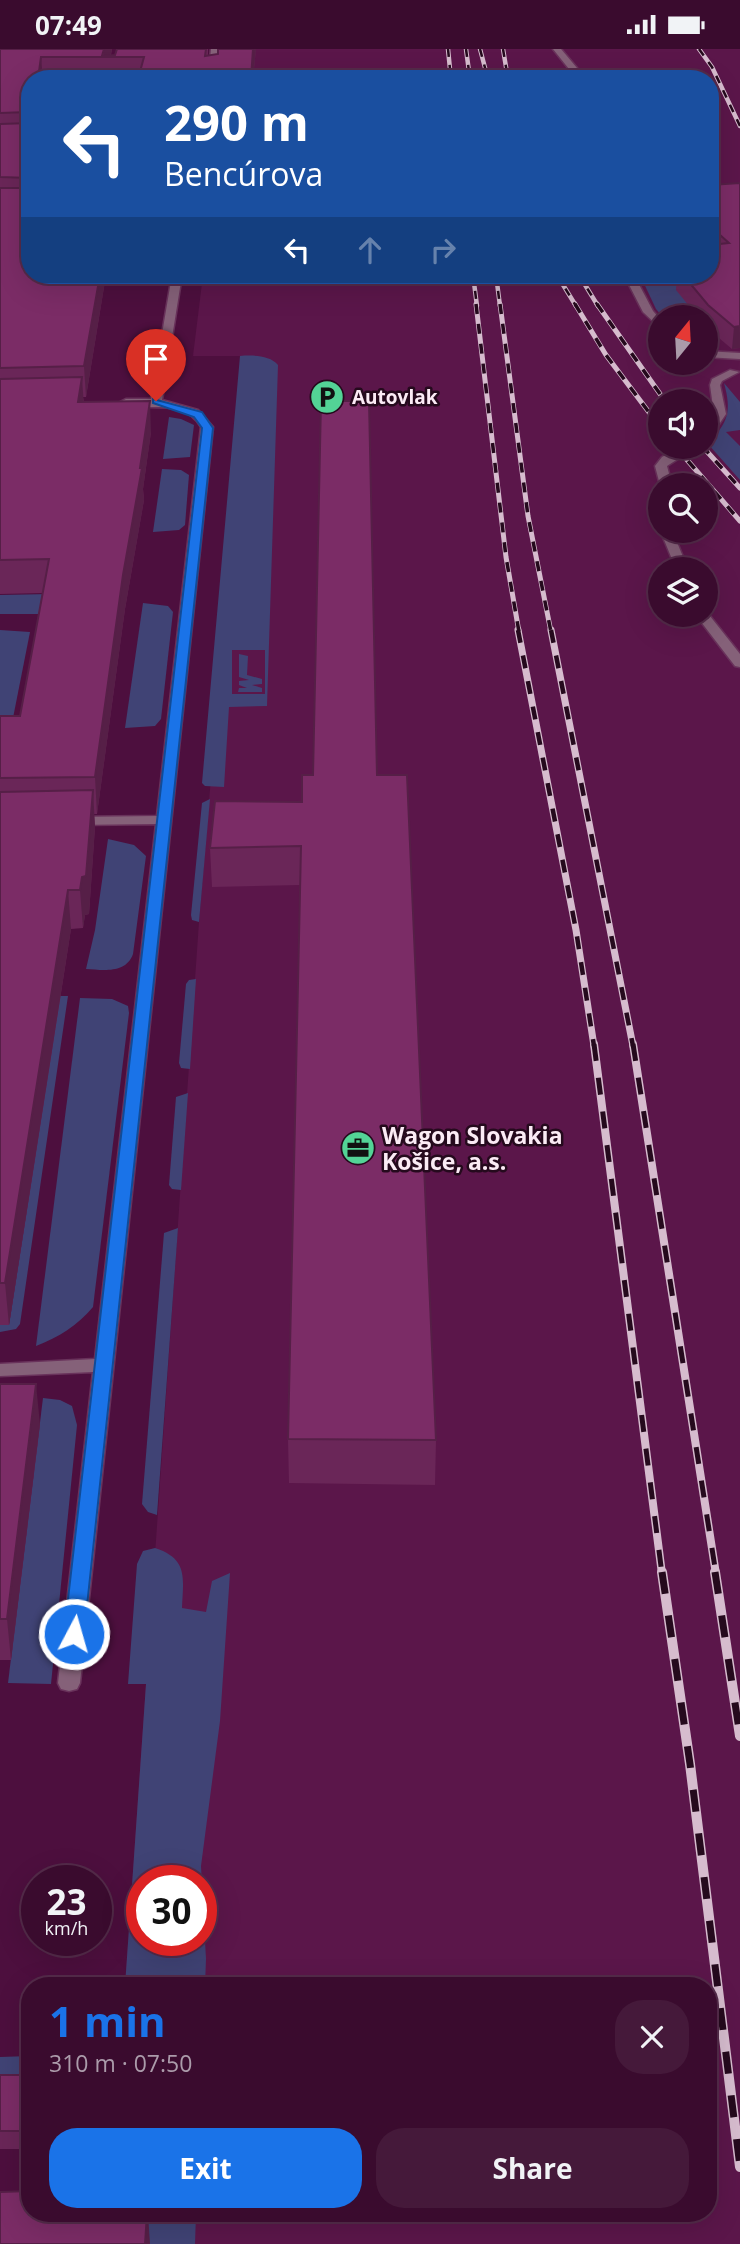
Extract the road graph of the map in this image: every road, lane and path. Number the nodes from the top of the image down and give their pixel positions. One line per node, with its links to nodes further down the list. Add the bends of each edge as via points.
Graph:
1 (215, 49): 3 (street)
2 (557, 49): 4 (street)
3 (213, 70)
4 (574, 70)
5 (176, 284): 13 (street)
6 (634, 284): 7 (street)
7 (648, 312)
8 (718, 355): 9 (street)
9 (723, 356): 10 (street); 11 (street)
10 (740, 356)
11 (737, 375): 12 (street, via 717,379)
12 (716, 389)
13 (156, 401): 14 (street); 17 (street, via 198,414 207,428)
14 (118, 402)
15 (711, 627): 16 (street)
16 (740, 663)
17 (162, 820): 18 (street); 19 (street)
18 (54, 821)
19 (103, 1365): 20 (street); 21 (street)
20 (0, 1370)
21 (69, 1683)

